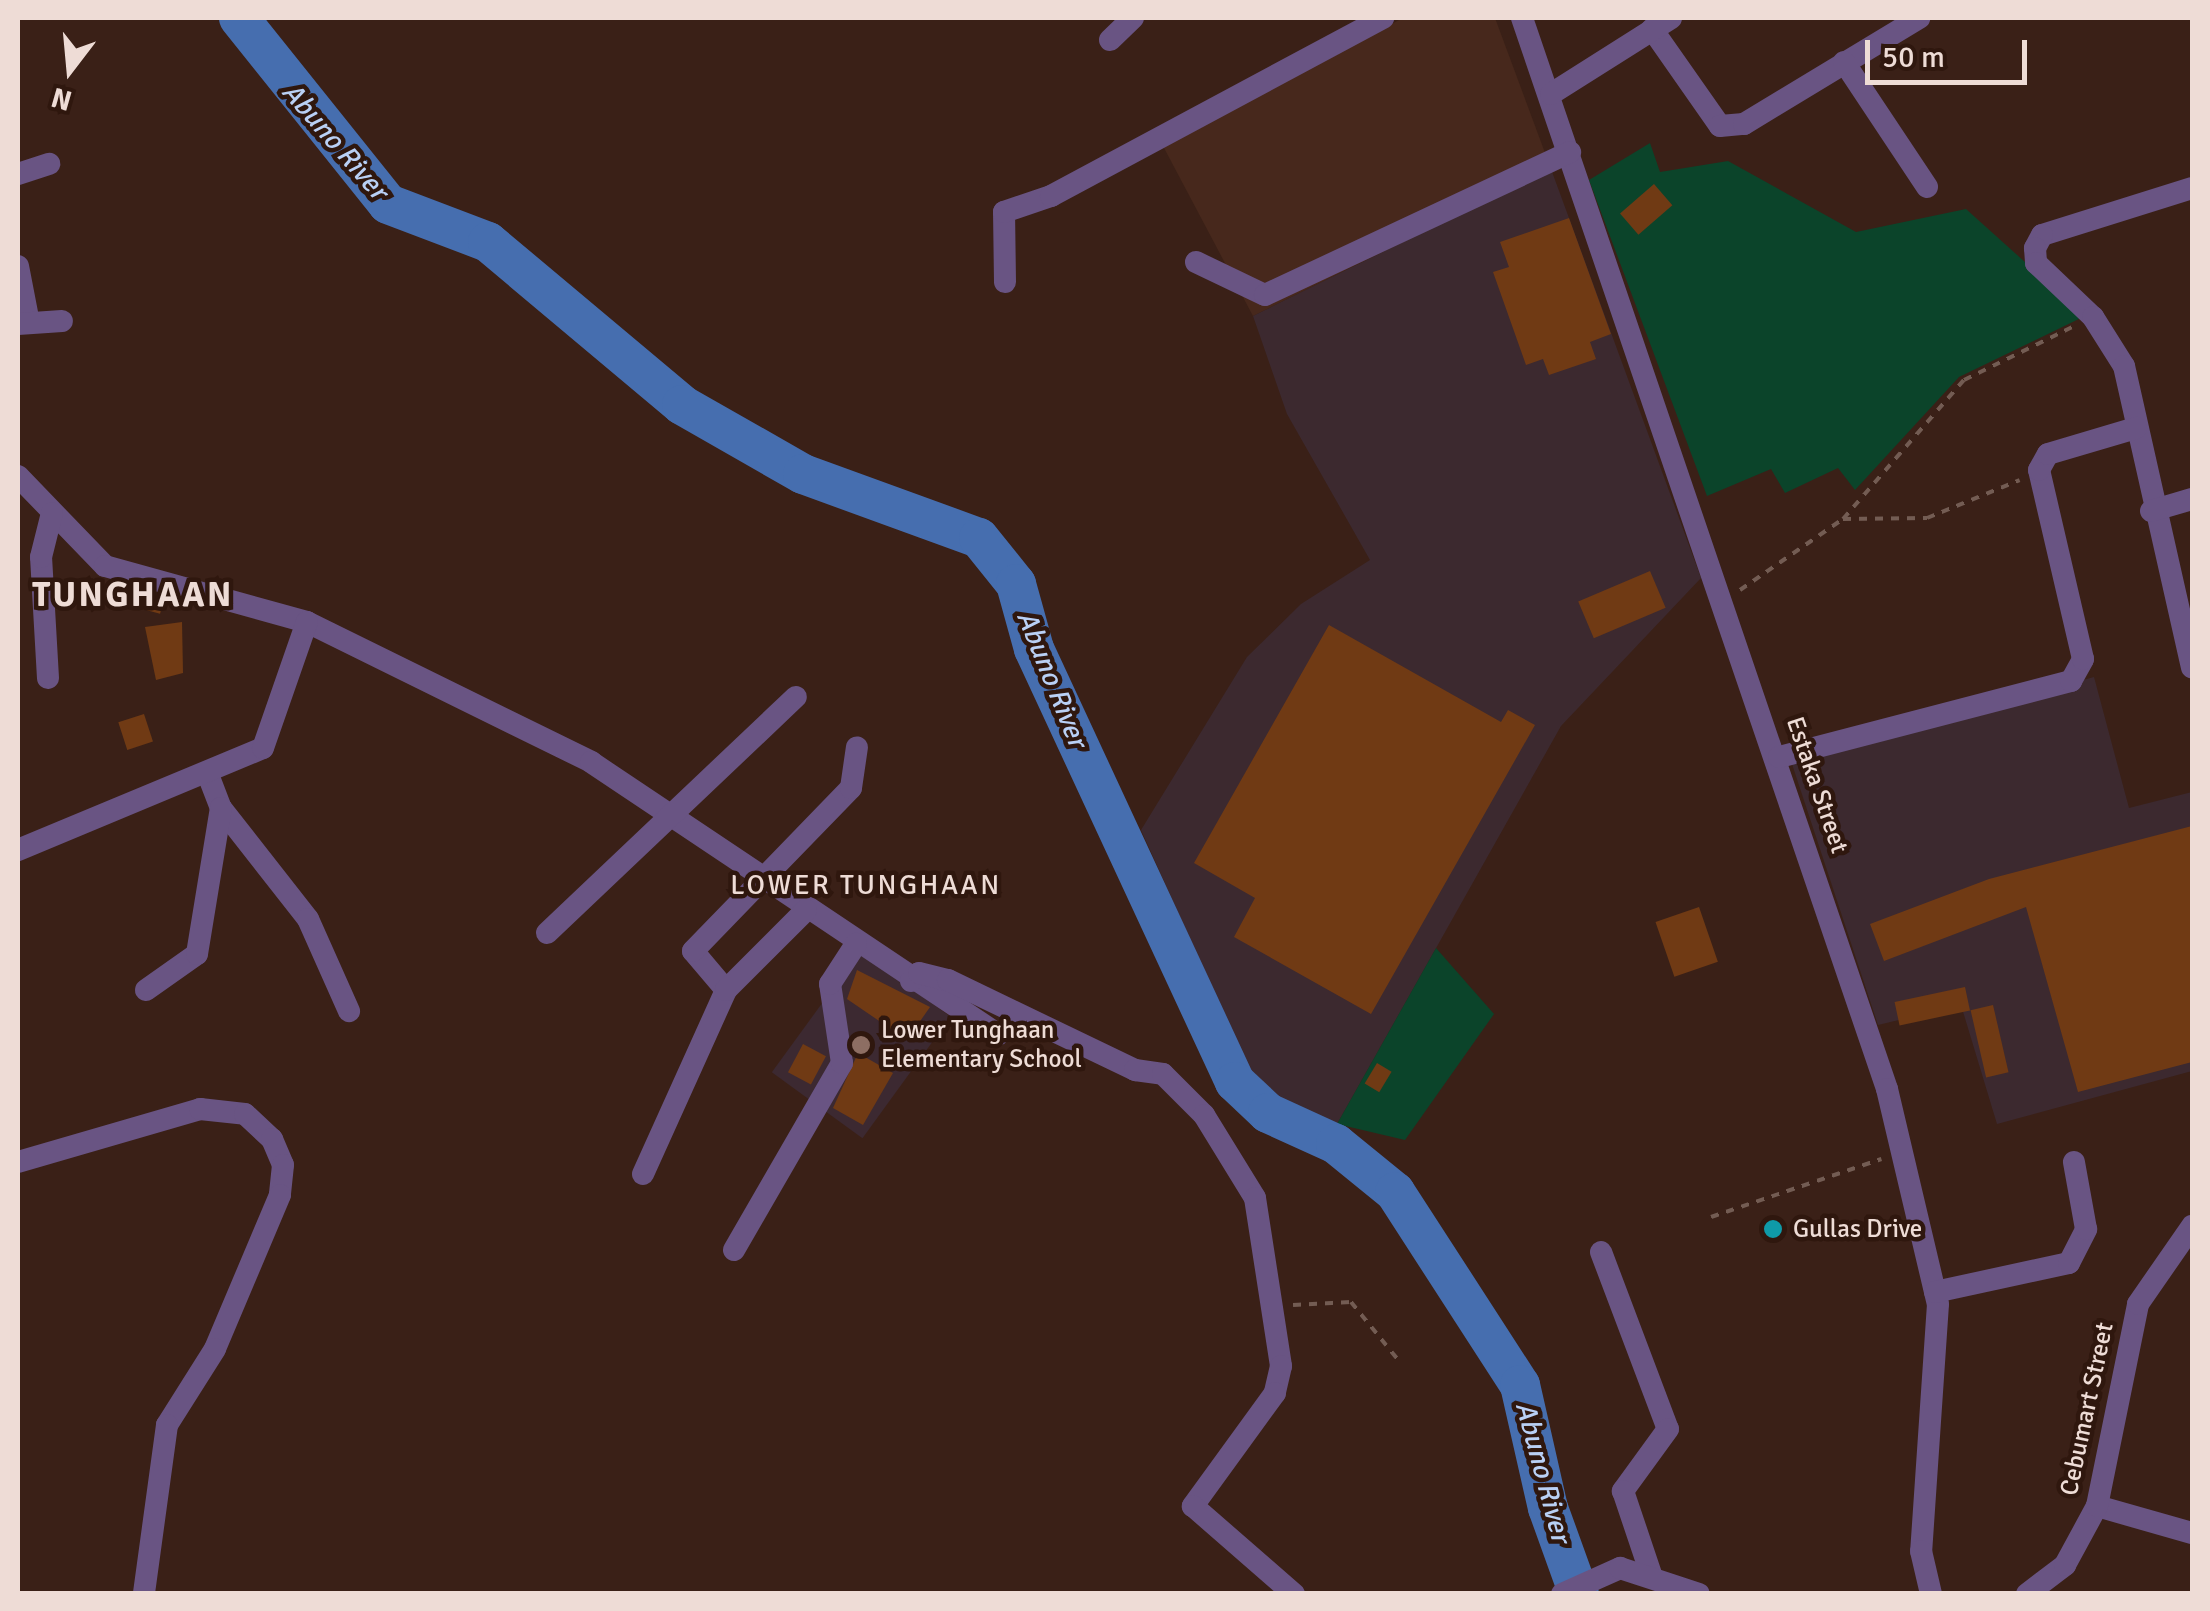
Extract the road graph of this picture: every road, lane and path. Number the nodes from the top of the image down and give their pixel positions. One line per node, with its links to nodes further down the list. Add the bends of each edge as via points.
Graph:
1 (1133, 18): 6 (street)
2 (1383, 18): 16 (street, via 1051,196 1004,212)
3 (1522, 18): 8 (street, Estaka Street)
4 (1919, 18): 7 (street)
5 (1662, 24): 7 (street, via 1720,126 1744,124); 8 (street)
6 (1110, 40)
7 (1844, 62): 12 (street)
8 (1552, 94): 9 (street, Estaka Street)
9 (1570, 152): 14 (street, via 1265,296); 27 (street, Estaka Street)
10 (49, 164): 11 (street)
11 (18, 174)
12 (1928, 187)
13 (2192, 188): 17 (street, via 2042,235 2036,264)
14 (1196, 262)
15 (18, 266): 19 (street)
16 (1005, 282)
17 (2092, 317): 20 (street, via 2124,366); 26 (path, via 1964,380)
18 (62, 321): 19 (street)
19 (23, 323)
20 (2136, 428): 21 (street, via 2048,454); 24 (street)
21 (2039, 470): 26 (path, via 1927,518); 33 (street, via 2080,672)
22 (18, 476): 25 (street)
23 (2192, 499): 24 (street)
24 (2151, 511): 29 (street)
25 (52, 513): 28 (street, via 106,566); 30 (street, via 41,557)
26 (1843, 519): 27 (path, via 1802,538)
27 (1725, 602): 33 (street, Estaka Street)
28 (308, 622): 34 (street, via 263,748); 36 (street, via 592,762)
29 (2192, 667)
30 (48, 678)
31 (796, 697): 36 (street)
32 (857, 747): 38 (street, via 851,788)
33 (1778, 757): 47 (street, Estaka Street)
34 (207, 772): 35 (street); 37 (street)
35 (221, 808): 43 (street, via 197,954); 45 (street, via 308,919)
36 (670, 815): 38 (street); 40 (street)
37 (18, 850)
38 (759, 880): 39 (street); 44 (street, via 694,950)
39 (806, 910): 41 (street); 44 (street)
40 (547, 934)
41 (856, 944): 42 (street); 53 (street, via 830,984 842,1063)
42 (911, 982): 46 (street); 56 (street, via 920,973 948,980 1185,1091 1254,1198)
43 (146, 990)
44 (726, 990): 50 (street)
45 (349, 1011)
46 (998, 1034)
47 (1902, 1152): 51 (path); 55 (street, Estaka Street)
48 (18, 1162): 62 (street, via 200,1109 245,1114 272,1138 283,1165 280,1195 215,1348 167,1425)
49 (2074, 1162): 55 (street, via 2086,1229 2069,1263)
50 (643, 1174)
51 (1710, 1218)
52 (2192, 1226): 58 (street, Cebumart Street, via 2138,1304)
53 (734, 1250)
54 (1601, 1252): 60 (street, via 1668,1429 1623,1491)
55 (1935, 1292): 61 (street, Estaka Street)
56 (1270, 1306): 57 (path, via 1351,1302); 63 (street, via 1280,1382 1193,1506)
57 (1400, 1362)
58 (2097, 1506): 59 (street); 66 (street, Cebumart Street, via 2065,1565)
59 (2192, 1533)
60 (1652, 1576): 64 (street, via 1620,1568); 65 (street)
61 (1923, 1592)
62 (144, 1594)
63 (1294, 1594)
64 (1562, 1594)
65 (1699, 1594)
66 (2027, 1594)

